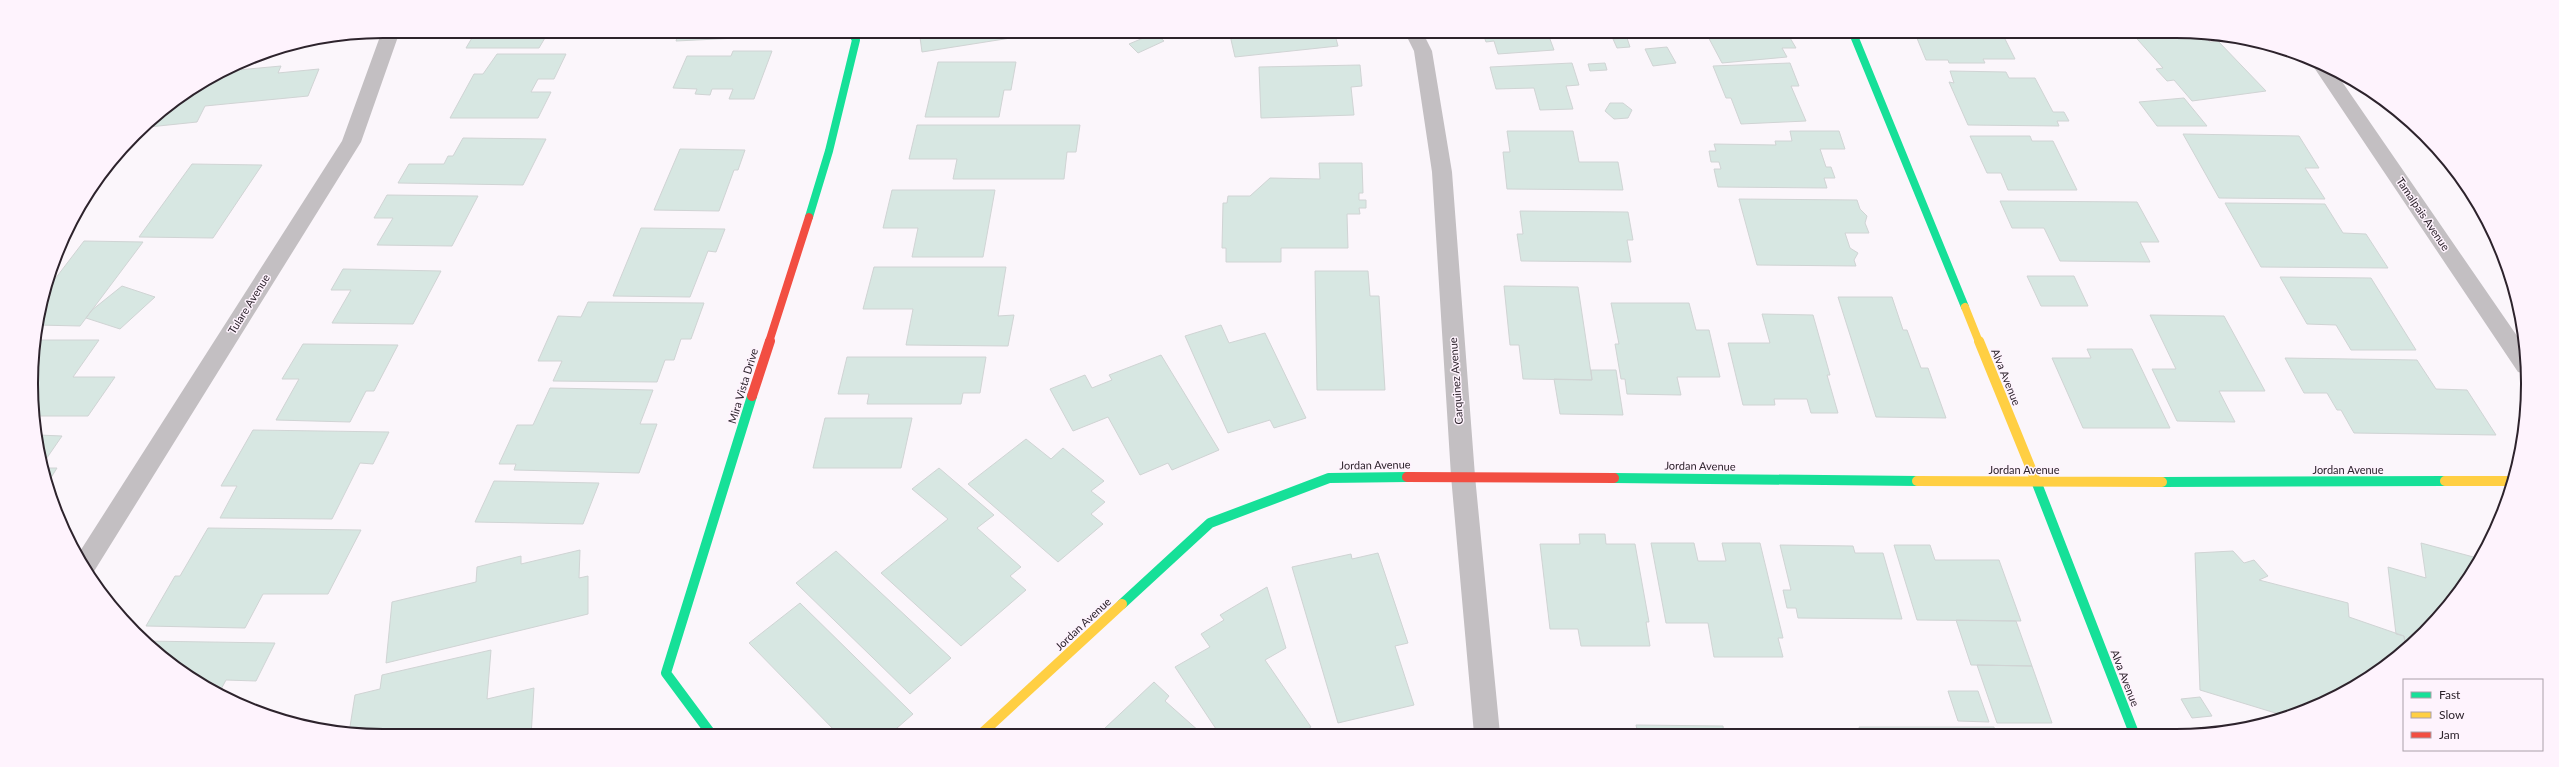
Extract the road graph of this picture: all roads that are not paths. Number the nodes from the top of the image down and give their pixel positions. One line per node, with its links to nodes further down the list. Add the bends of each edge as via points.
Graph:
1 (388, 38): 10 (street, Tulare Avenue, via 351,142)
2 (855, 38): 11 (street, Mira Vista Drive, via 829,151 666,673)
3 (1416, 38): 7 (street, Carquinez Avenue, via 1423,51 1442,172)
4 (1855, 38): 9 (street, Alva Avenue)
5 (2327, 73): 6 (street, Tamalpais Avenue)
6 (2520, 357)
7 (1463, 476): 9 (street, Jordan Avenue); 12 (street, Jordan Avenue, via 1329,478 1210,523); 13 (street, Carquinez Avenue)
8 (2507, 481): 9 (street, Jordan Avenue)
9 (2036, 482): 14 (street, Alva Avenue)
10 (87, 561)
11 (707, 729)
12 (987, 729)
13 (1486, 729)
14 (2132, 729)

